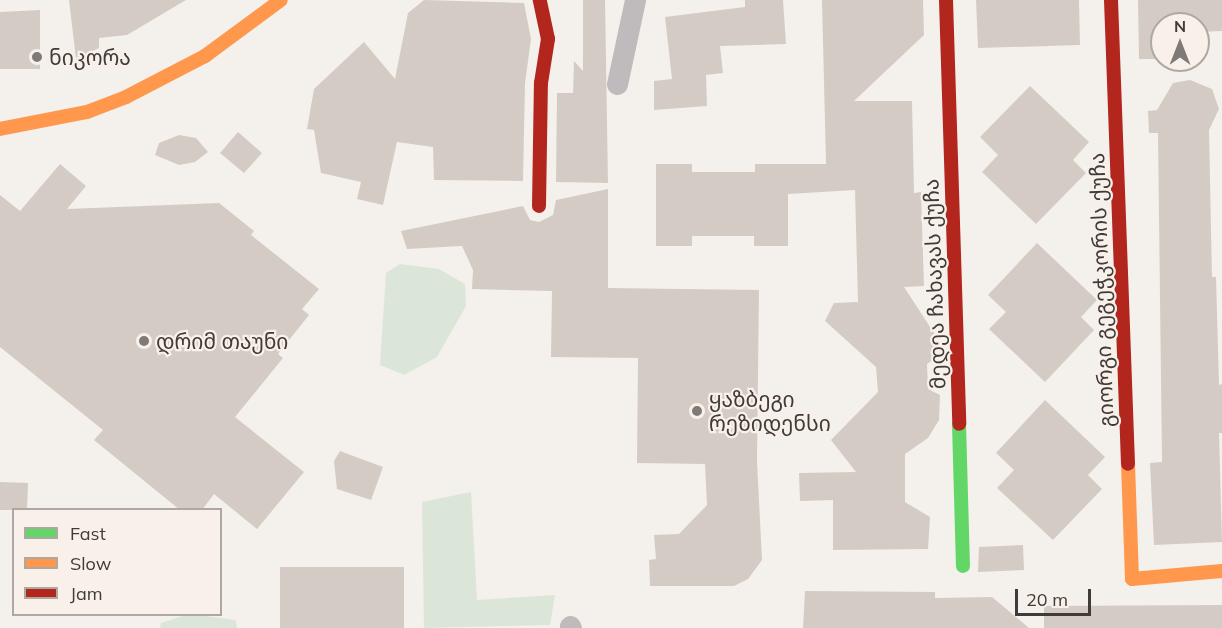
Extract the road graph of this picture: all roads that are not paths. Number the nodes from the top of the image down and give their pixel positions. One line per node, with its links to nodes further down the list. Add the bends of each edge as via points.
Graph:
1 (281, 0): 7 (street, via 205,56 126,98 87,112)
2 (540, 0): 8 (street, via 548,39 541,83)
3 (634, 0): 6 (street)
4 (946, 0): 9 (street, მედეა ჩახავას ქუჩა)
5 (1111, 0): 10 (street, გიორგი გეგეჭკორის ქუჩა, via 1132,579)
6 (617, 84)
7 (0, 129)
8 (539, 206)
9 (963, 566)
10 (1222, 571)

